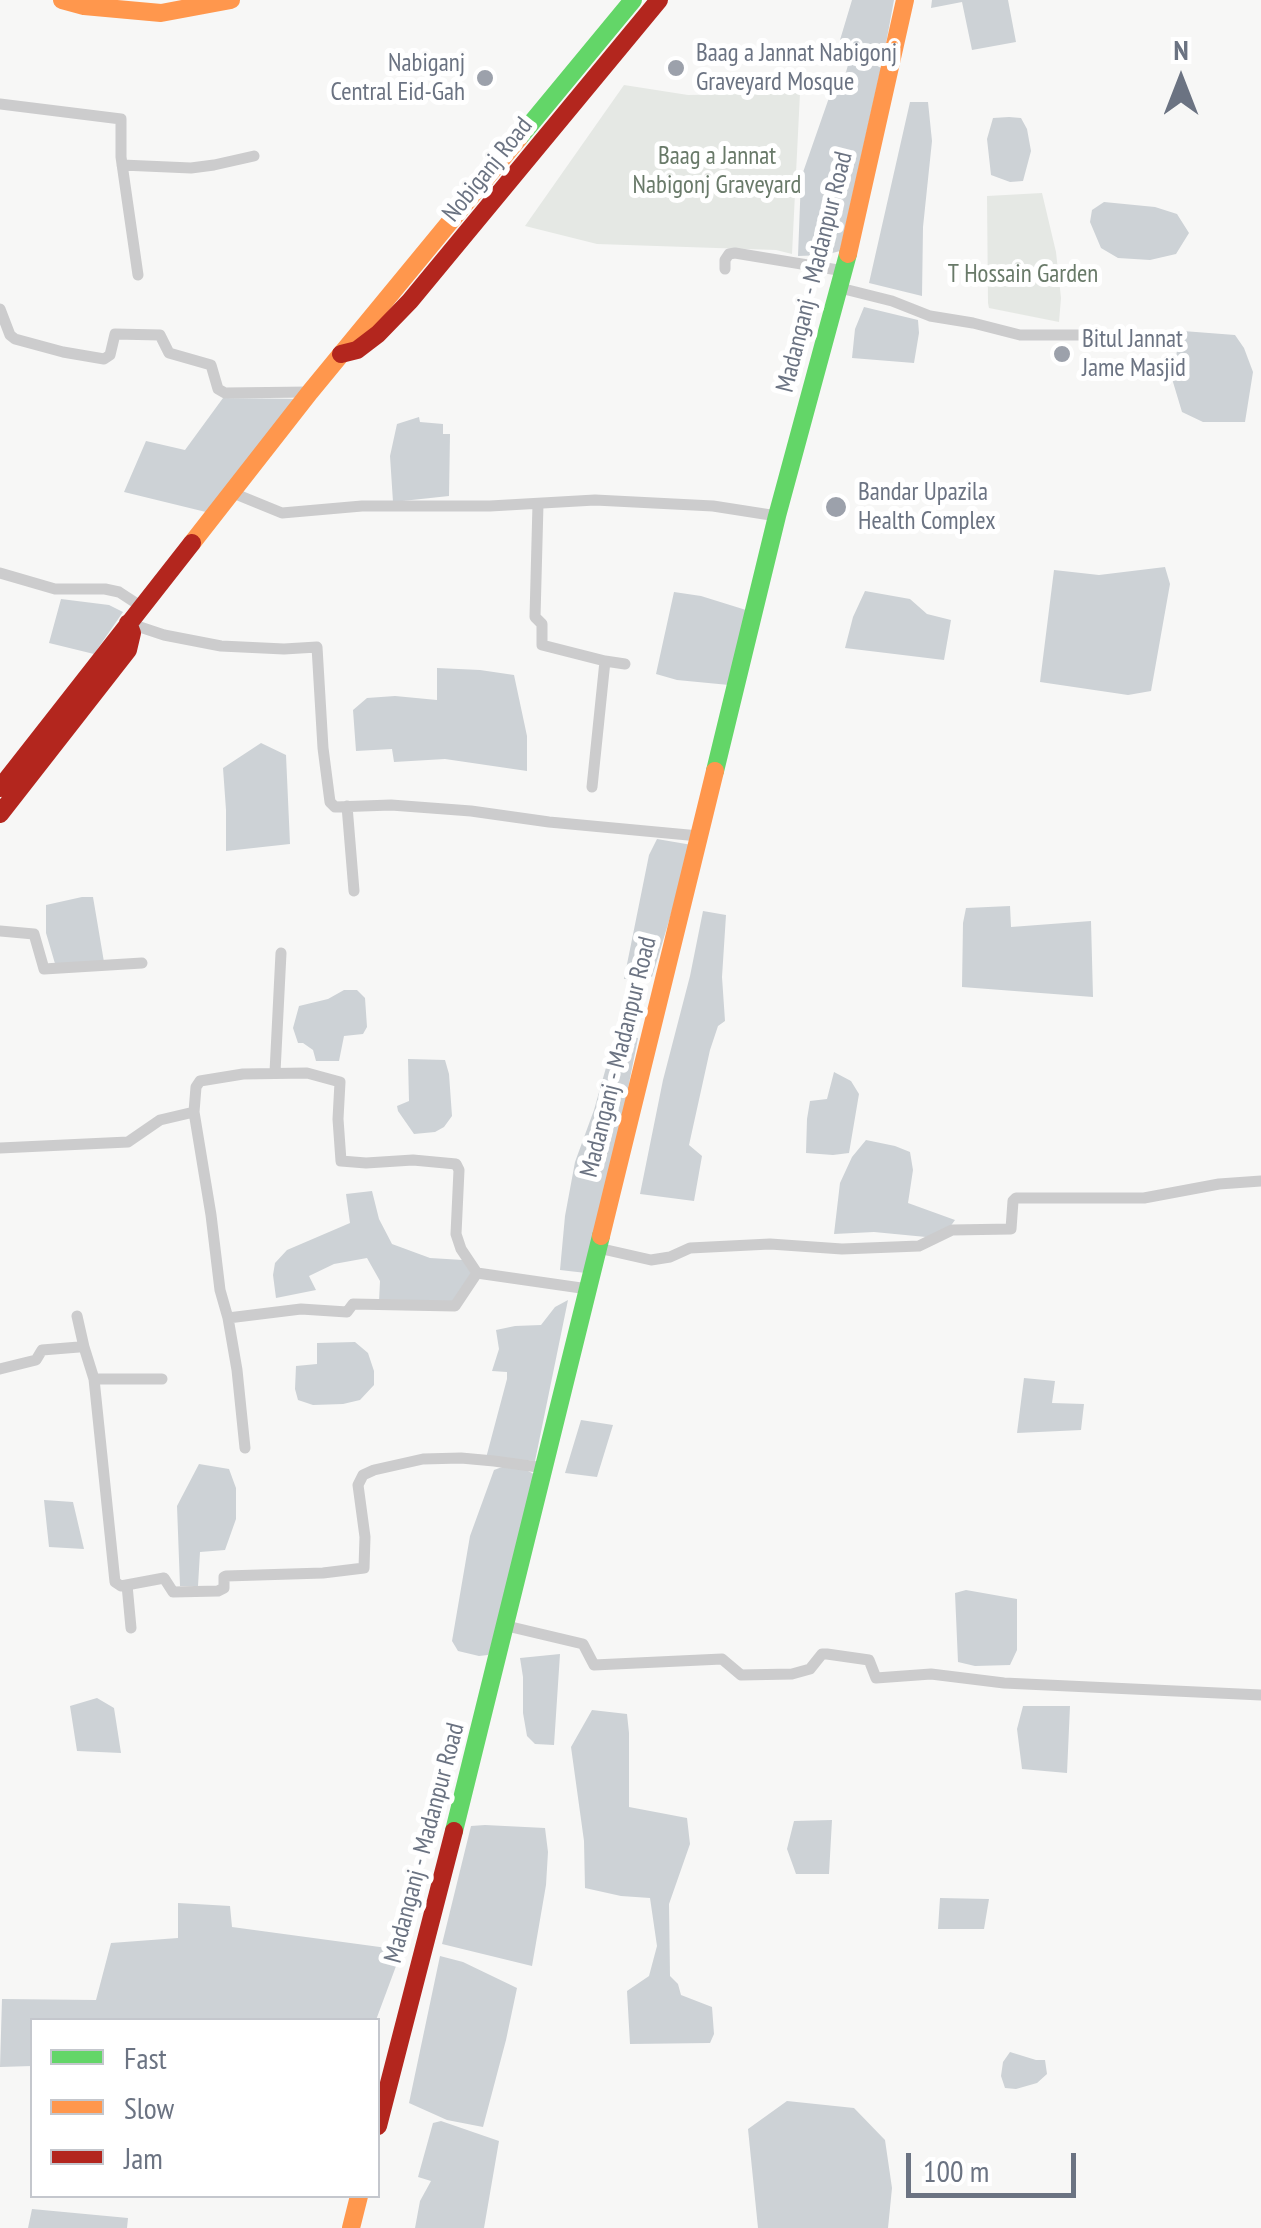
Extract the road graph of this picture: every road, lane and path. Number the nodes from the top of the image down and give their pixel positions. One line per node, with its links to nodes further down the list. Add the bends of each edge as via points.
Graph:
1 (62, 0): 2 (main road, via 161,13)
2 (232, 0)
3 (633, 0): 14 (main road, Nobiganj Road)
4 (658, 0): 14 (main road, Nobiganj Road, via 422,288 378,334)
5 (905, 0): 11 (main road, Madanganj - Madanpur Road)
6 (0, 104): 8 (street, via 121,118)
7 (254, 156): 8 (street, via 192,168)
8 (122, 165): 10 (street)
9 (725, 270): 11 (street, via 725,260 735,253)
10 (138, 275)
11 (842, 279): 13 (street, via 930,316 1020,336); 18 (main road, Madanganj - Madanpur Road)
12 (0, 310): 15 (street, via 10,335 62,352 109,358 115,334 160,335 169,353 211,364 224,393)
13 (1092, 336)
14 (340, 354): 15 (main road, Nobiganj Road)
15 (310, 392): 16 (main road, Nobiganj Road)
16 (233, 493): 17 (street, via 282,513); 20 (main road, Nobiganj Road)
17 (538, 504): 18 (street, via 595,500); 22 (street, via 535,618 542,624 542,646)
18 (778, 516): 28 (main road, Madanganj - Madanpur Road)
19 (0, 573): 20 (street, via 56,589 119,592)
20 (142, 606): 21 (main road, Nobiganj Road)
21 (128, 623): 25 (main road, Nobiganj Road); 26 (street, via 221,646 317,646 330,802); 27 (main road, Nobiganj Road, via 128,650)
22 (605, 660): 23 (street); 24 (street)
23 (625, 664)
24 (592, 786)
25 (0, 788)
26 (347, 806): 28 (street, via 470,811); 29 (street)
27 (0, 814)
28 (692, 835): 37 (main road, Madanganj - Madanpur Road)
29 (354, 892)
30 (0, 932): 32 (street, via 34,934 44,969)
31 (281, 953): 33 (street)
32 (142, 963)
33 (274, 1072): 34 (street, via 200,1081); 38 (street, via 340,1082 341,1161 456,1164 456,1234)
34 (194, 1112): 35 (street, via 160,1120 128,1142); 41 (street)
35 (0, 1148)
36 (1261, 1181): 37 (street, via 1144,1198 1016,1198 1010,1229 952,1230 919,1246 690,1248 651,1260)
37 (598, 1248): 39 (main road, Madanganj - Madanpur Road)
38 (477, 1273): 39 (street); 41 (street, via 454,1306 353,1304 346,1312 300,1309)
39 (588, 1289): 47 (main road, Madanganj - Madanpur Road)
40 (77, 1316): 42 (street)
41 (228, 1318): 46 (street)
42 (84, 1347): 43 (street, via 42,1350 36,1360); 44 (street)
43 (0, 1369)
44 (94, 1379): 45 (street); 48 (street, via 115,1582)
45 (162, 1379)
46 (244, 1448)
47 (545, 1468): 48 (street, via 423,1459 363,1475 358,1485 364,1568 226,1576 218,1591 173,1592 164,1578); 49 (main road, Madanganj - Madanpur Road)
48 (127, 1584): 50 (street)
49 (507, 1626): 51 (street, via 583,1644 594,1665 722,1659 741,1675 792,1674 827,1654 869,1660 876,1678 931,1674); 52 (main road, Madanganj - Madanpur Road)
50 (131, 1628)
51 (1261, 1694)
52 (380, 2118)
53 (359, 2198): 54 (main road)
54 (351, 2228)

